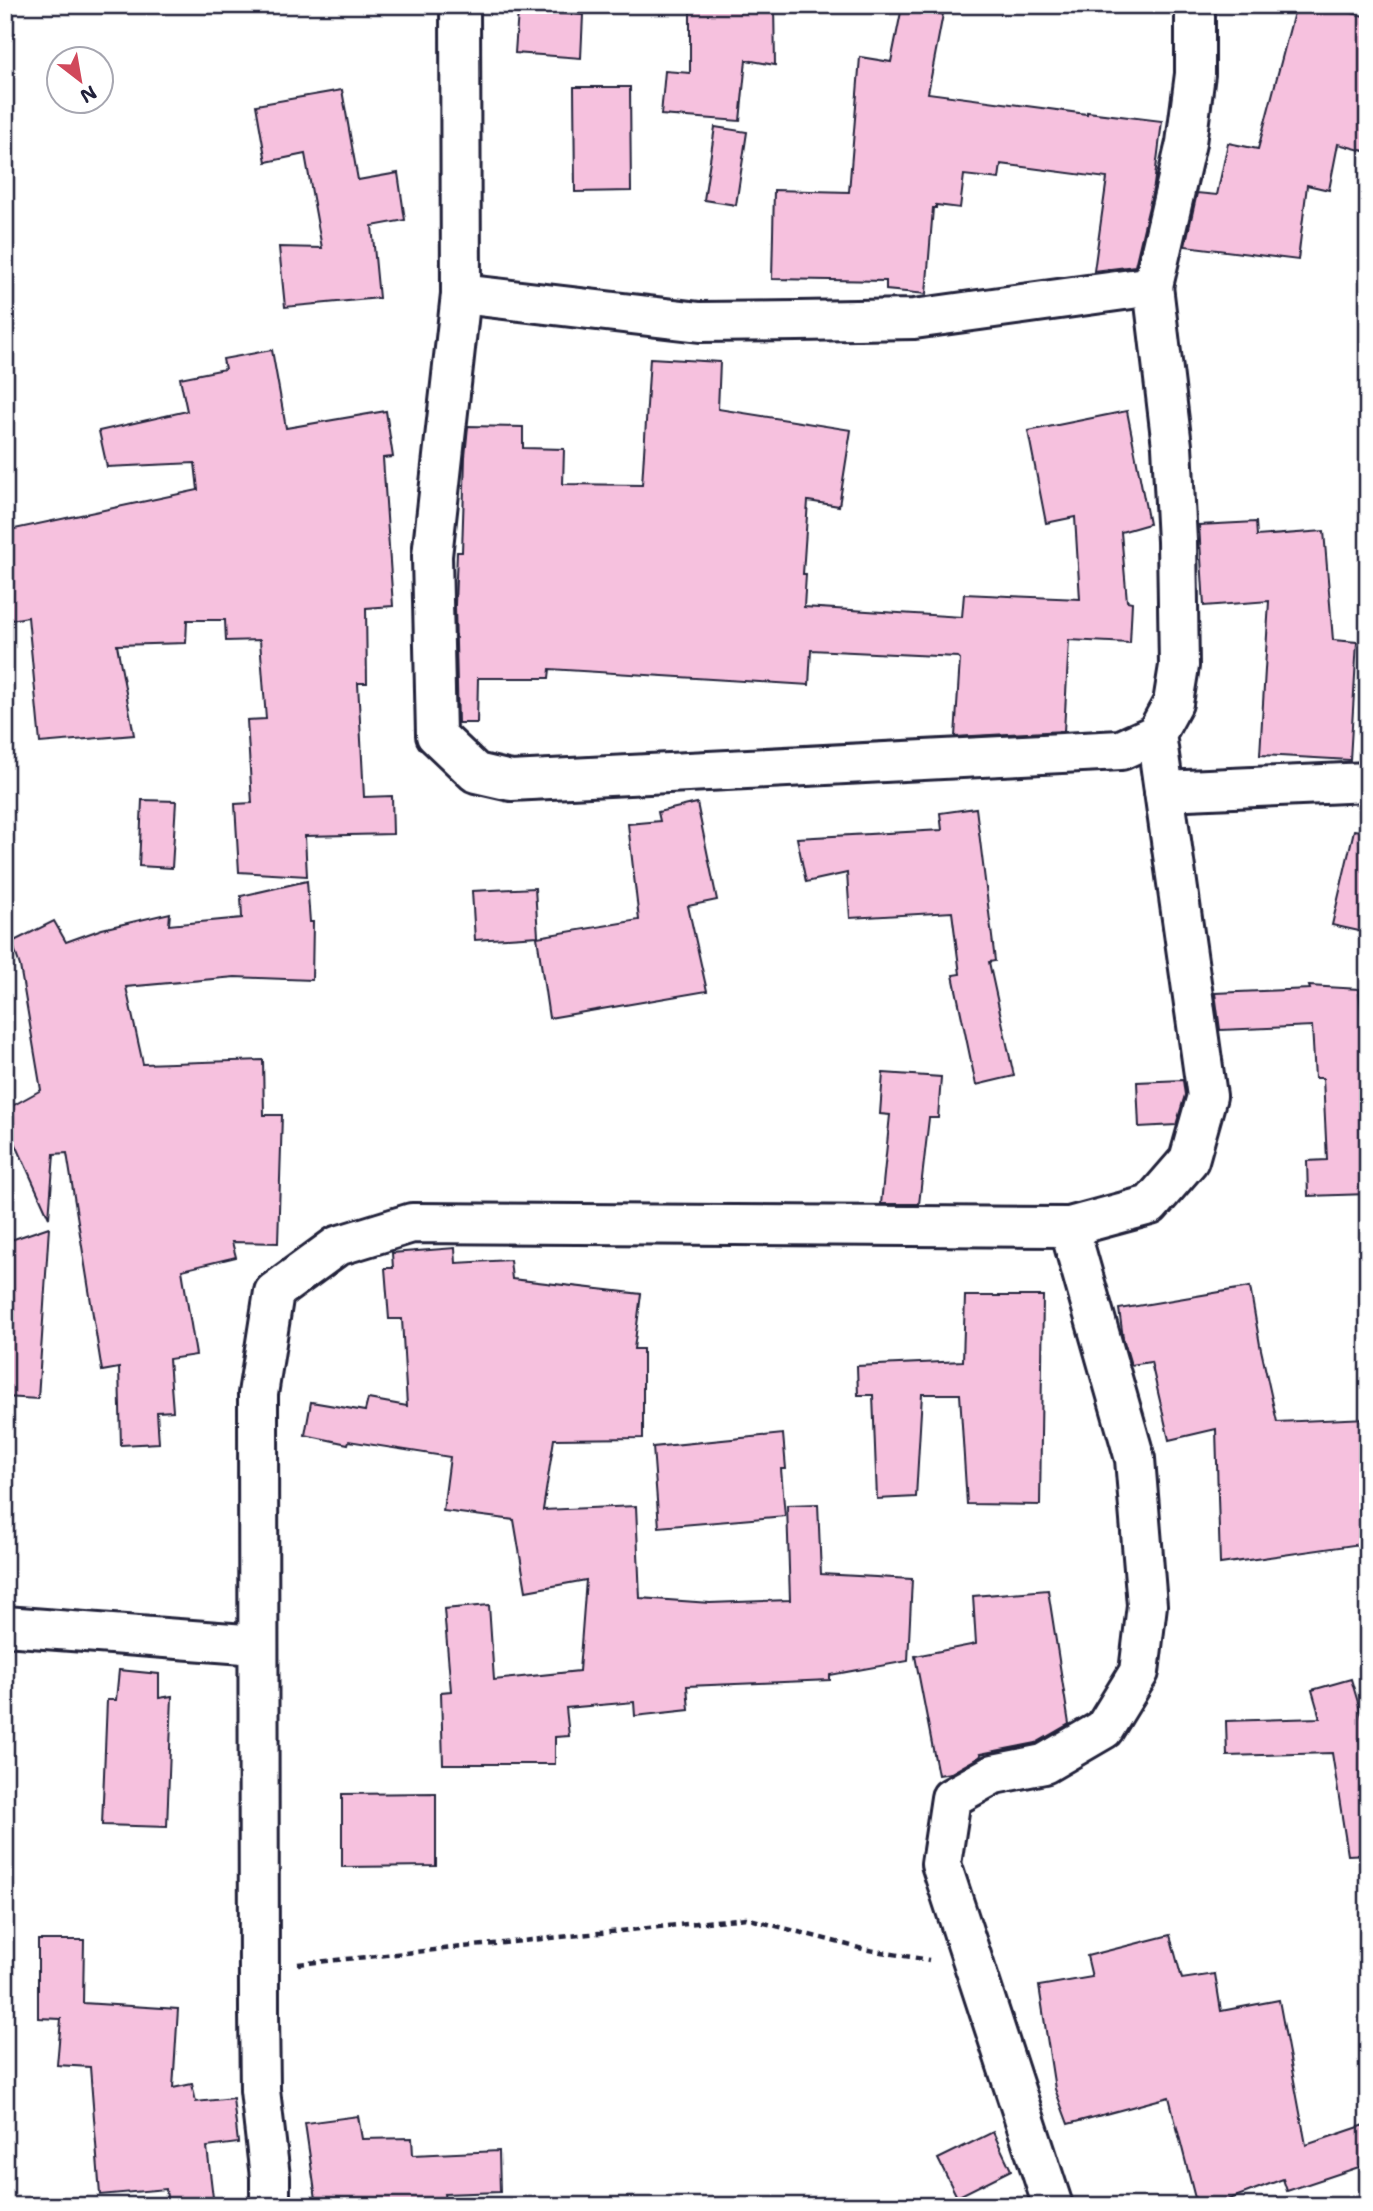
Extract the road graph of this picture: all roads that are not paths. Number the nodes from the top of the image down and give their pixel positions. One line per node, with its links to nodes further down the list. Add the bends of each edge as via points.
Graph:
1 (460, 5): 4 (street)
2 (1195, 5): 3 (street, via 1195,75 1186,143)
3 (1153, 286): 4 (street, via 914,318 798,321 700,322); 5 (street, via 1172,446 1179,666 1173,704)
4 (461, 294): 5 (street, via 432,556 436,735 476,773 511,780 1121,750)
5 (1156, 734): 7 (street)
6 (1368, 782): 7 (street)
7 (1164, 791): 8 (street, via 1207,1096 1189,1160 1150,1205)
8 (1069, 1227): 10 (street, via 412,1223 337,1246 274,1292 258,1394); 12 (street, via 1135,1459 1147,1605 1139,1672 1104,1729 1044,1765 994,1774 951,1798 941,1864)
9 (5, 1626): 10 (street)
10 (258, 1645): 11 (street, via 260,2090)
11 (270, 2206)
12 (1053, 2206)

